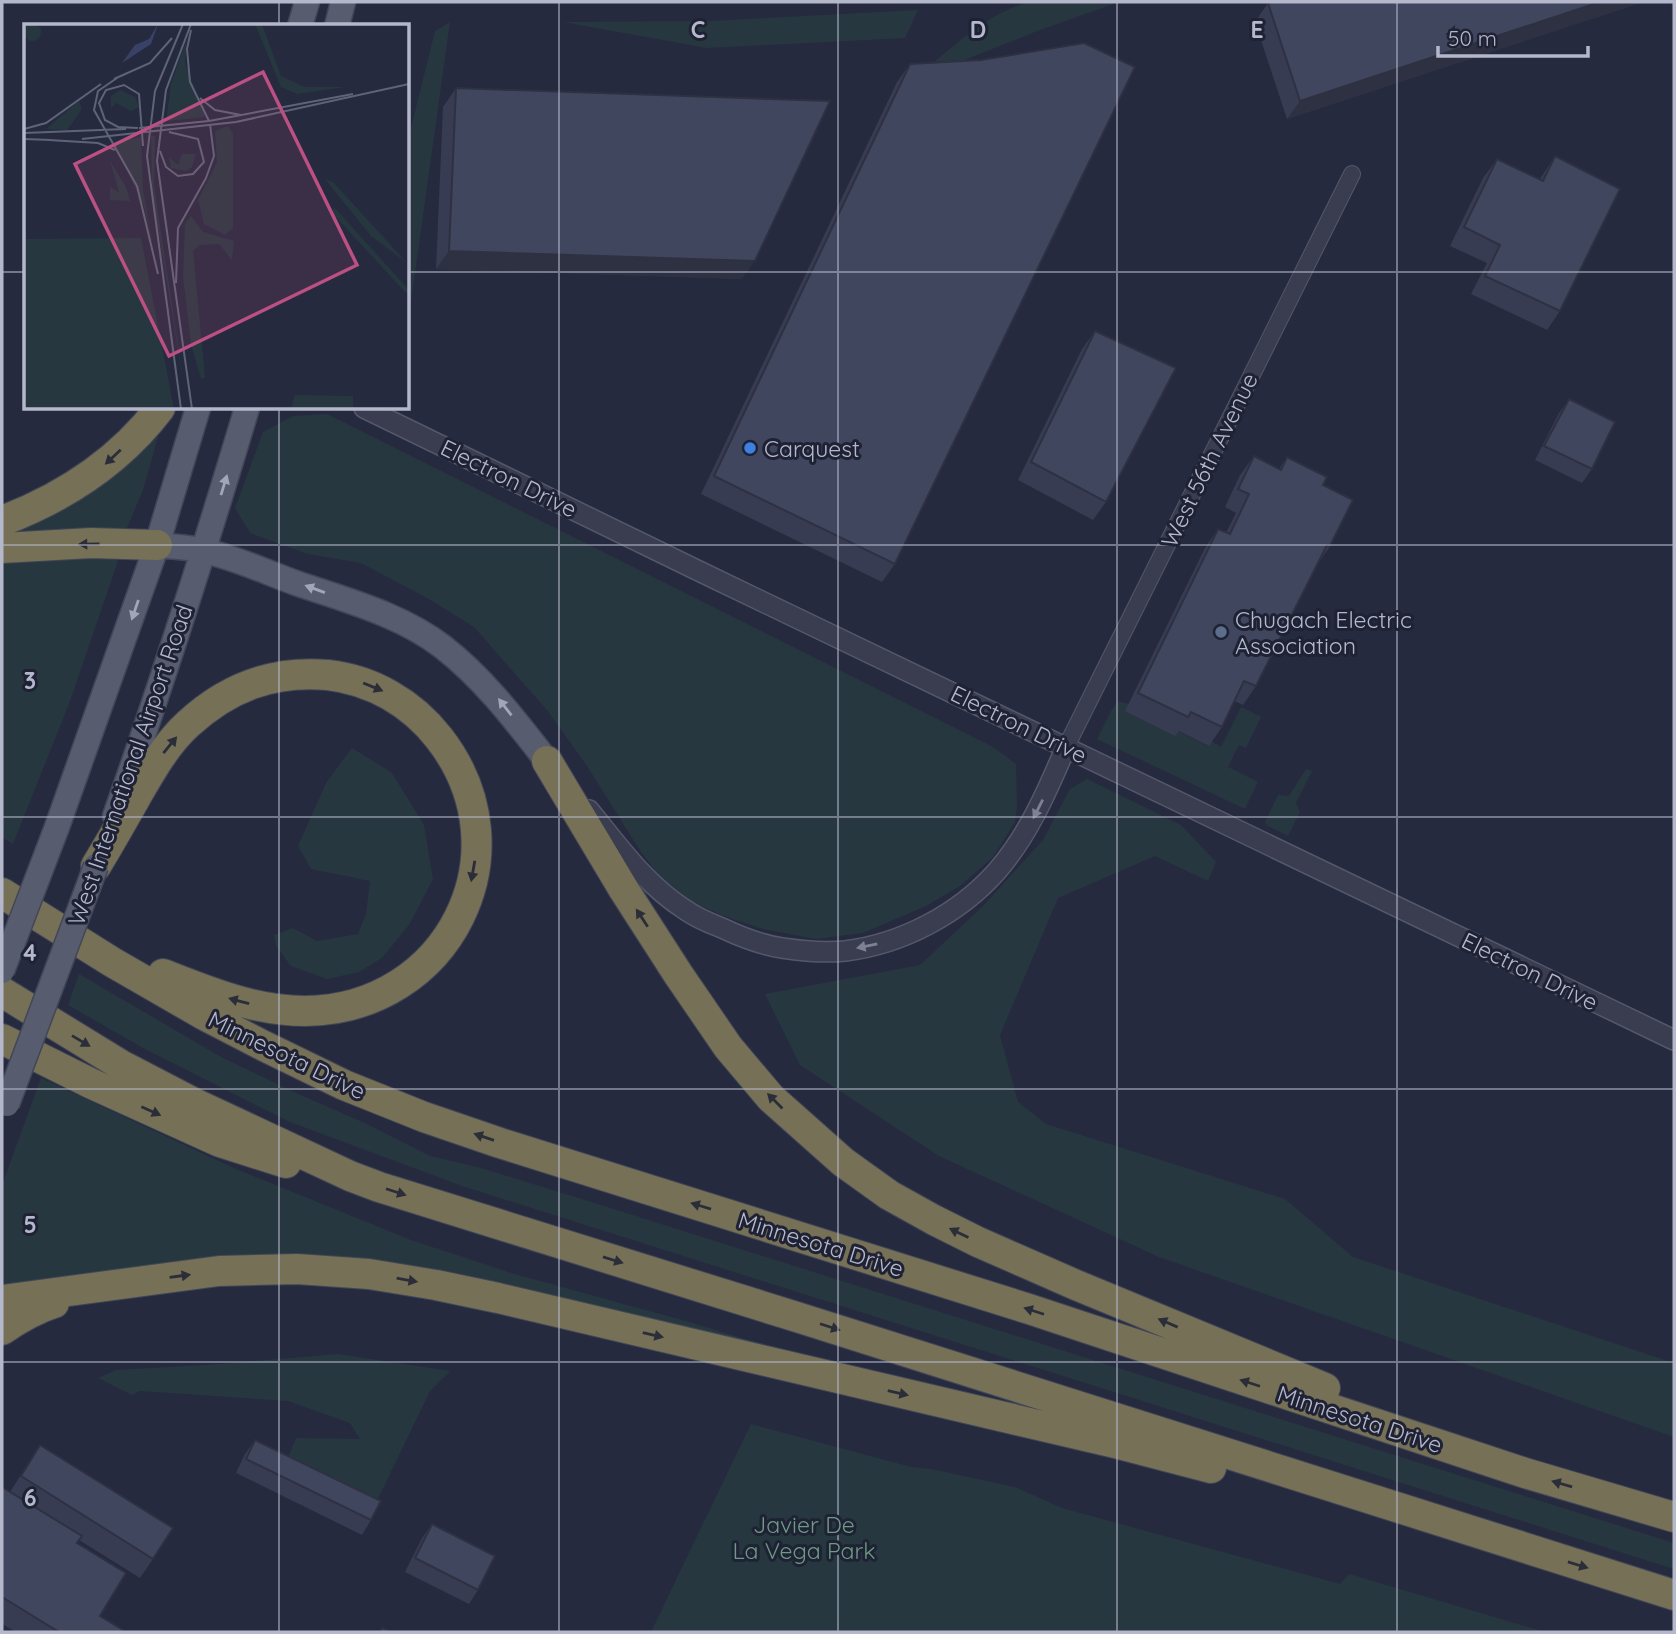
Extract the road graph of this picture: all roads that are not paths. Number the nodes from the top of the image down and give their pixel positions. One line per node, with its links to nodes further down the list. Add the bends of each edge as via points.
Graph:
1 (307, 2): 3 (main road)
2 (343, 2): 4 (main road)
3 (301, 24)
4 (338, 24)
5 (1352, 174): 14 (street, West 56th Avenue)
6 (158, 410): 10 (highway, one-way to 10, via 103,468)
7 (197, 410): 11 (main road, West International Airport Road)
8 (246, 410): 13 (main road, West International Airport Road, one-way to 8)
9 (369, 410): 14 (street, Electron Drive)
10 (2, 521)
11 (158, 545): 12 (highway, one-way to 12); 13 (main road); 19 (main road, West International Airport Road, one-way to 19, bridge)
12 (2, 548)
13 (204, 550): 15 (main road, one-way to 13, via 489,689 419,631); 16 (main road, West International Airport Road)
14 (1066, 747): 15 (street, one-way to 15, via 1025,835 997,872 970,897 914,932 845,951 780,948 746,939 684,910 641,873); 22 (street, Electron Drive)
15 (547, 761): 28 (highway, one-way to 15, via 978,1242 889,1195 843,1162 771,1098 728,1047 624,890)
16 (96, 866): 18 (highway, one-way to 18, via 158,760 186,725 215,700 247,685 310,674 373,686 428,723 466,781 478,840 466,903 435,954 395,988 338,1008 270,1009 237,1001); 23 (main road, West International Airport Road, bridge)
17 (2, 893): 18 (highway, Minnesota Drive)
18 (82, 943): 28 (highway, Minnesota Drive, one-way to 18, via 424,1117 264,1046)
19 (2, 971)
20 (2, 992): 24 (highway, one-way to 24, via 121,1065)
21 (2, 1039): 24 (highway, one-way to 24, via 220,1142 288,1164)
22 (1674, 1040)
23 (4, 1111)
24 (350, 1176): 30 (highway, one-way to 30)
25 (113, 1286): 26 (highway); 27 (highway, via 44,1306); 30 (highway, one-way to 30, via 219,1271 297,1269 436,1285 1119,1444)
26 (2, 1300)
27 (2, 1330)
28 (1525, 1473): 29 (highway, Minnesota Drive, one-way to 28)
29 (1674, 1517)
30 (1513, 1544): 31 (highway, one-way to 31)
31 (1674, 1595)

